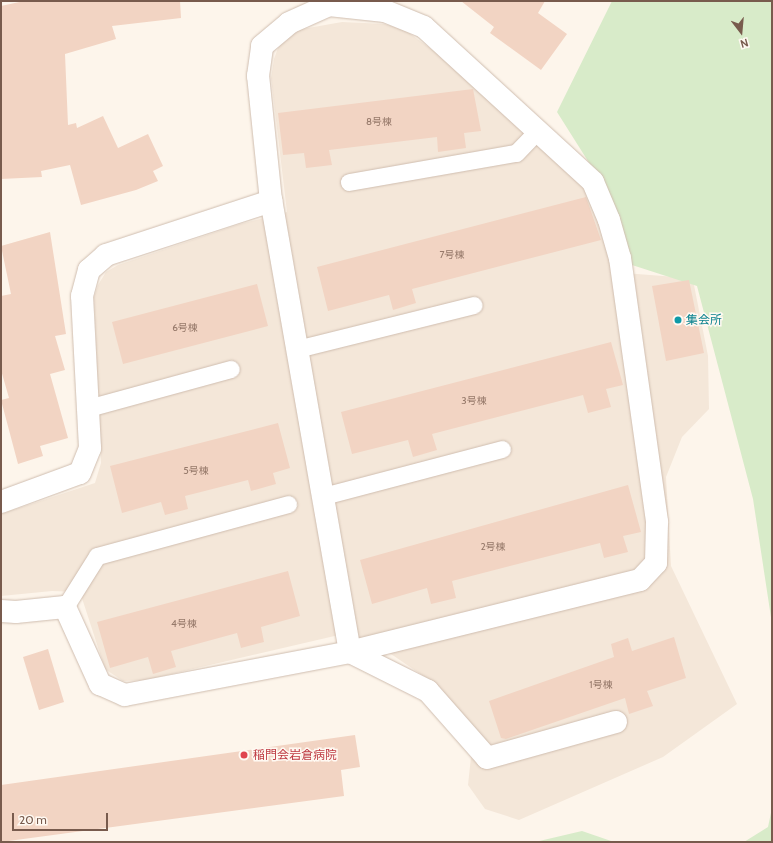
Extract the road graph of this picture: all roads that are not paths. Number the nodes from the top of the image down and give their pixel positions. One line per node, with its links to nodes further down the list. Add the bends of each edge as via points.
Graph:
1 (330, 2): 2 (street, via 385,11 424,27); 4 (street, via 290,23 262,46 258,76)
2 (537, 131): 3 (lane, via 516,153); 15 (street, via 593,182 609,220 620,258 657,522 656,563 640,580)
3 (349, 182)
4 (271, 201): 6 (street); 8 (street, via 106,255 89,270 82,296)
5 (474, 305): 6 (lane)
6 (297, 349): 10 (street)
7 (232, 369): 8 (lane)
8 (88, 408): 11 (street, via 90,448 80,473)
9 (502, 449): 10 (lane)
10 (323, 496): 15 (street)
11 (1, 502)
12 (288, 504): 13 (lane, via 97,556)
13 (65, 607): 14 (street); 15 (street, via 100,684 125,695)
14 (1, 611)
15 (350, 652): 16 (street, via 428,691 487,758)
16 (616, 722)

